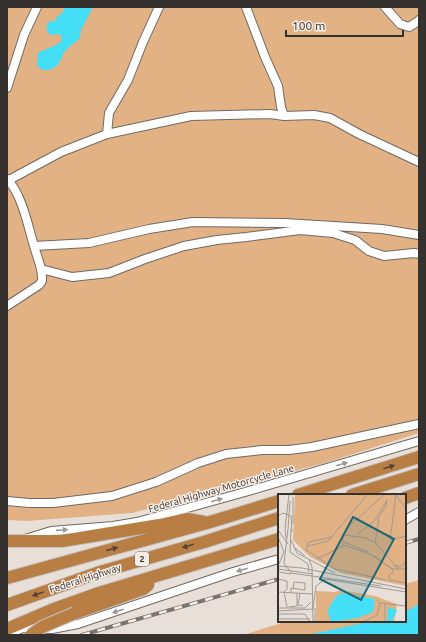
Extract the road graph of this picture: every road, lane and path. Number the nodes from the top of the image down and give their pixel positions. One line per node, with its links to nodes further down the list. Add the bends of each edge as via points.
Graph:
1 (37, 7): 6 (lane, via 24,35)
2 (159, 7): 8 (lane, via 128,80 109,113)
3 (246, 7): 7 (lane, via 278,86)
4 (385, 7): 5 (lane, via 400,24 409,27)
5 (419, 20)
6 (7, 88)
7 (284, 116): 8 (lane, via 191,116); 9 (lane, via 314,115 330,118)
8 (107, 134): 10 (lane, via 61,152)
9 (419, 162)
10 (8, 180): 12 (lane, via 18,196)
11 (419, 235): 12 (lane, via 382,229 285,223 193,222 89,243)
12 (34, 246): 14 (lane)
13 (419, 254): 14 (lane, via 384,256 369,251 355,240 333,233 300,230 184,246 109,273 72,277)
14 (41, 269): 15 (lane, via 40,285)
15 (7, 306)
16 (419, 424): 22 (lane, via 312,447 226,454 198,463 156,482 112,496 53,503)
17 (419, 441): 24 (lane, Federal Highway Motorcycle Lane, one-way to 17)
18 (419, 457): 20 (highway, one-way to 18)
19 (419, 474): 21 (highway)
20 (301, 494)
21 (355, 494)
22 (7, 501)
23 (278, 501): 29 (highway, Federal Highway / 2)
24 (203, 504): 27 (lane); 30 (lane, Federal Highway Motorcycle Lane, one-way to 24, via 51,531 137,522)
25 (419, 512): 28 (lane)
26 (278, 518): 36 (highway, Federal Highway / 2, one-way to 36, via 100,572)
27 (187, 519): 29 (highway); 32 (highway, via 159,526 62,541)
28 (406, 519)
29 (207, 523): 35 (highway, Federal Highway / 2, one-way to 29)
30 (25, 539)
31 (278, 539): 34 (highway)
32 (7, 541)
33 (278, 559): 38 (lane, one-way to 38, via 78,624 52,629 23,628)
34 (162, 575): 37 (highway, via 99,593); 39 (highway, bridge, via 143,589 75,613 42,627)
35 (7, 578)
36 (7, 604)
37 (7, 629)
38 (7, 634)
39 (31, 635)

